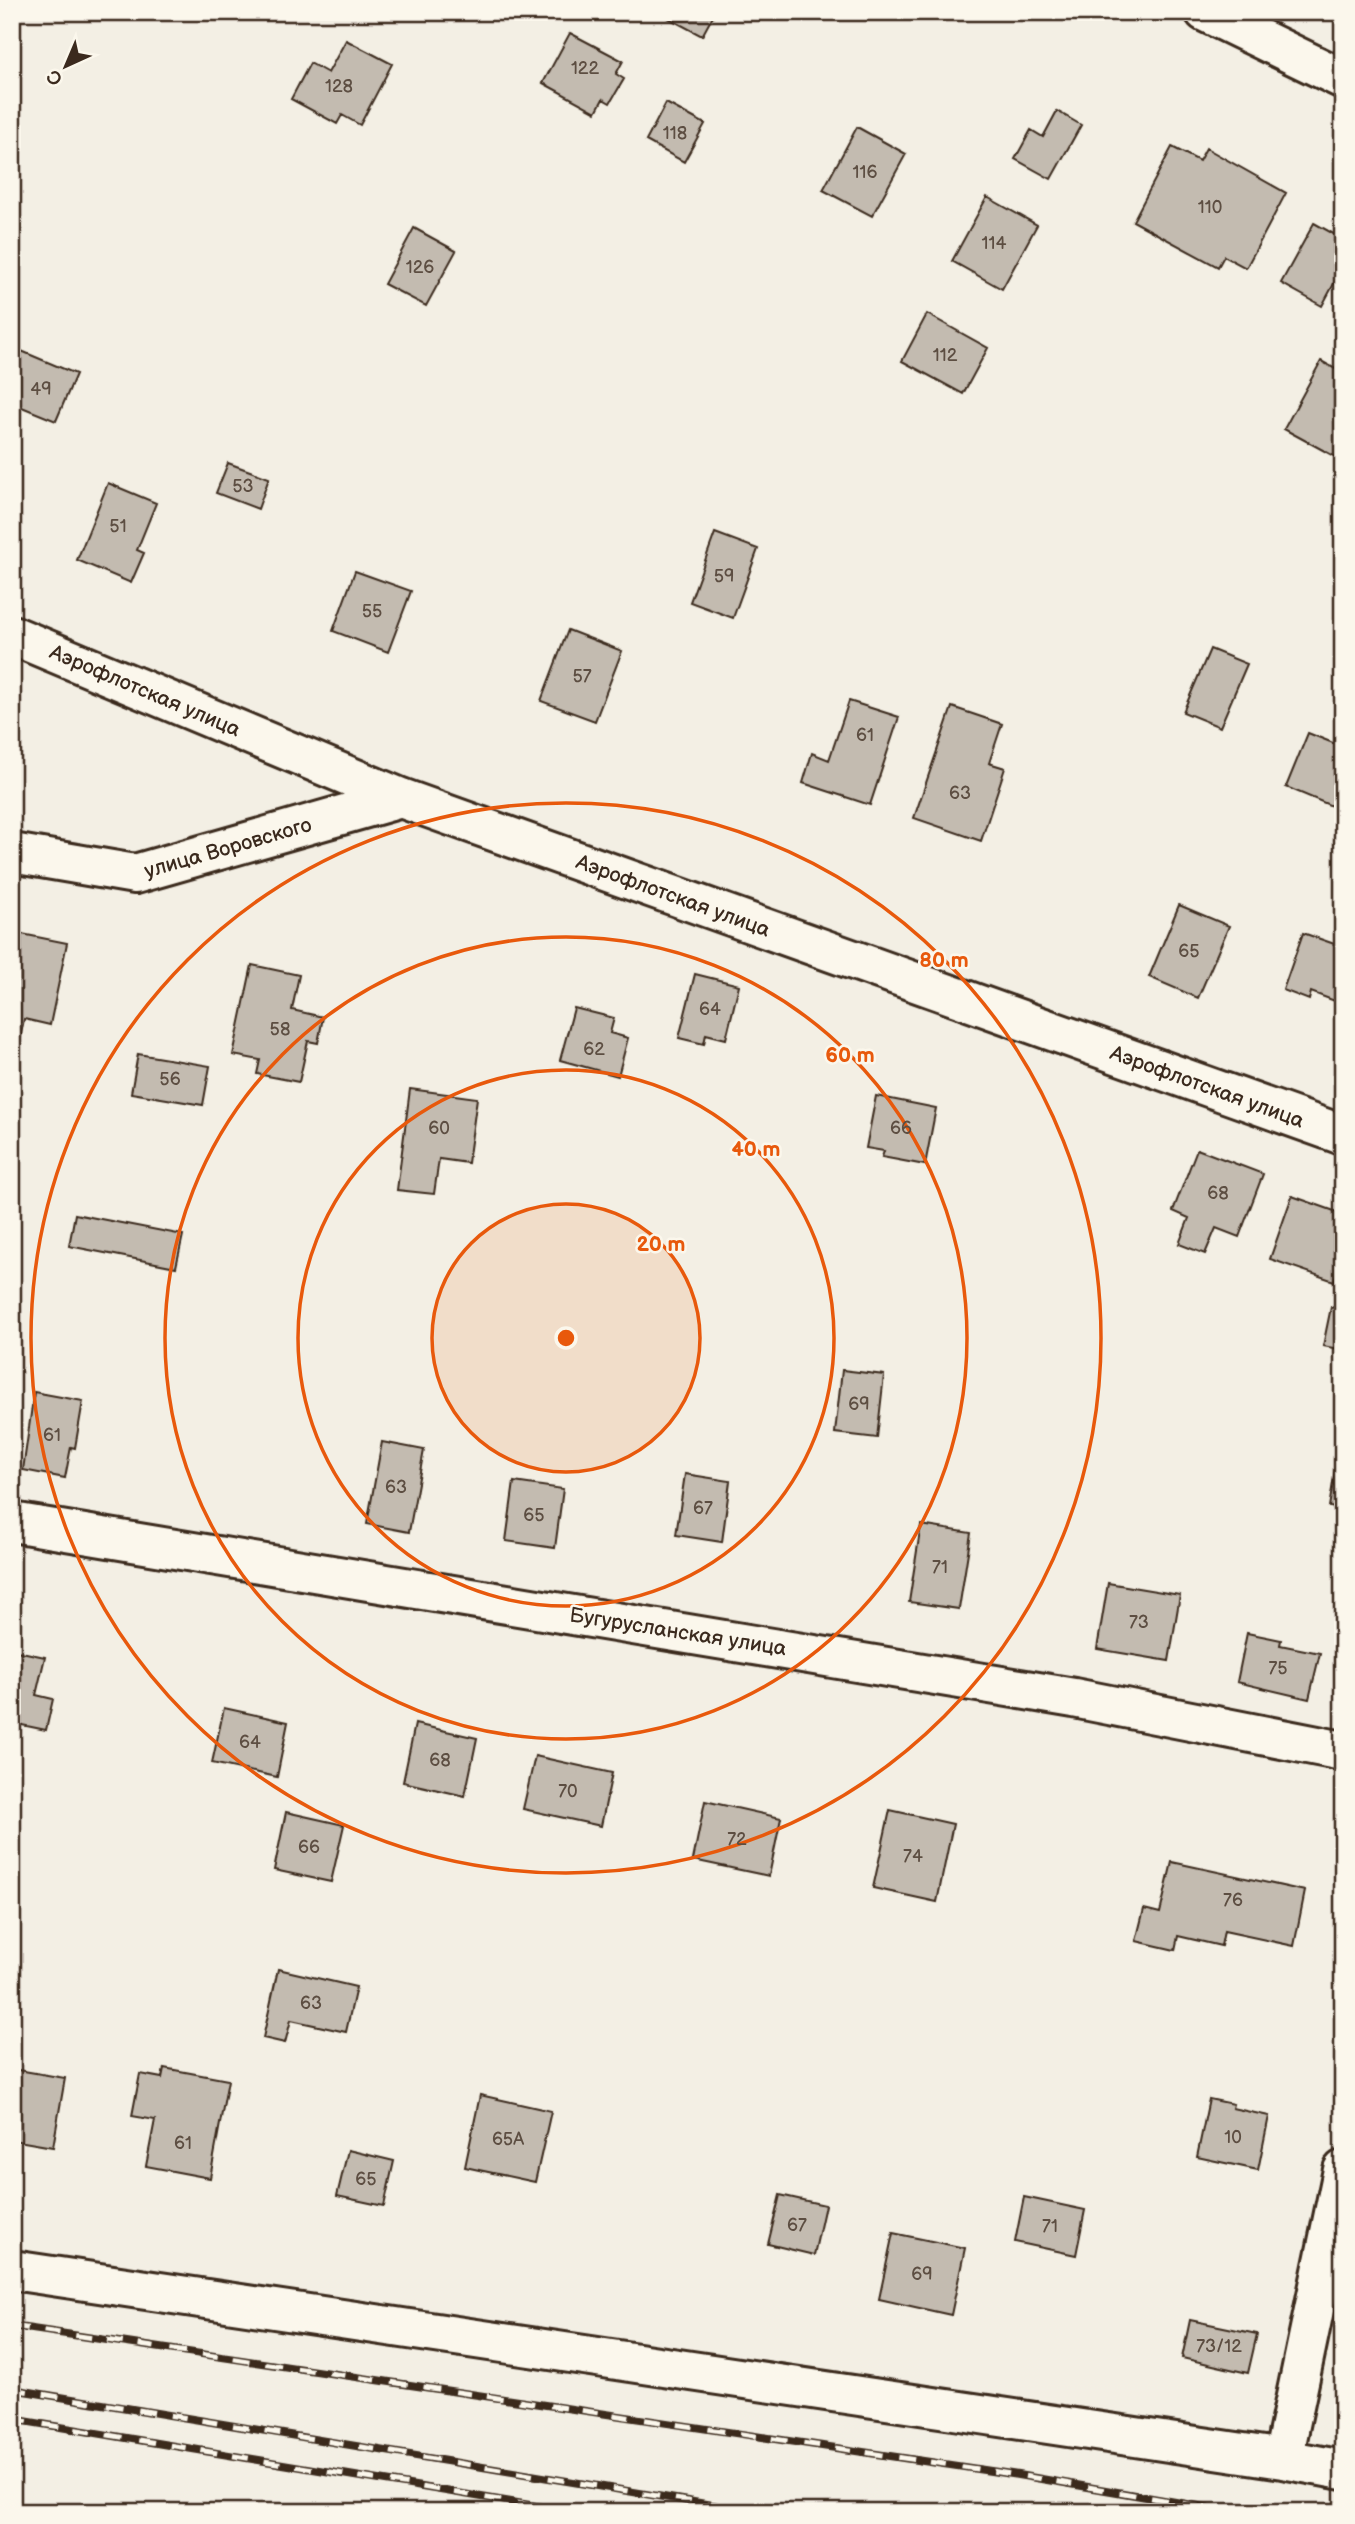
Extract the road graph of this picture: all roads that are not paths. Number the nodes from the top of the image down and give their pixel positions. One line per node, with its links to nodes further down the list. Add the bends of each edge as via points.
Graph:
1 (1205, 12): 2 (street)
2 (1343, 79)
3 (12, 635): 4 (street, Аэрофлотская улица)
4 (401, 798): 5 (street, улица Воровского, via 135,874); 6 (street, Аэрофлотская улица)
5 (12, 853)
6 (1343, 1135)
7 (12, 1522): 8 (street, Бугурусланская улица, via 1074,1698)
8 (1343, 1751)
9 (1343, 2170): 11 (street)
10 (12, 2270): 11 (street)
11 (1283, 2459): 12 (street)
12 (1343, 2470)

